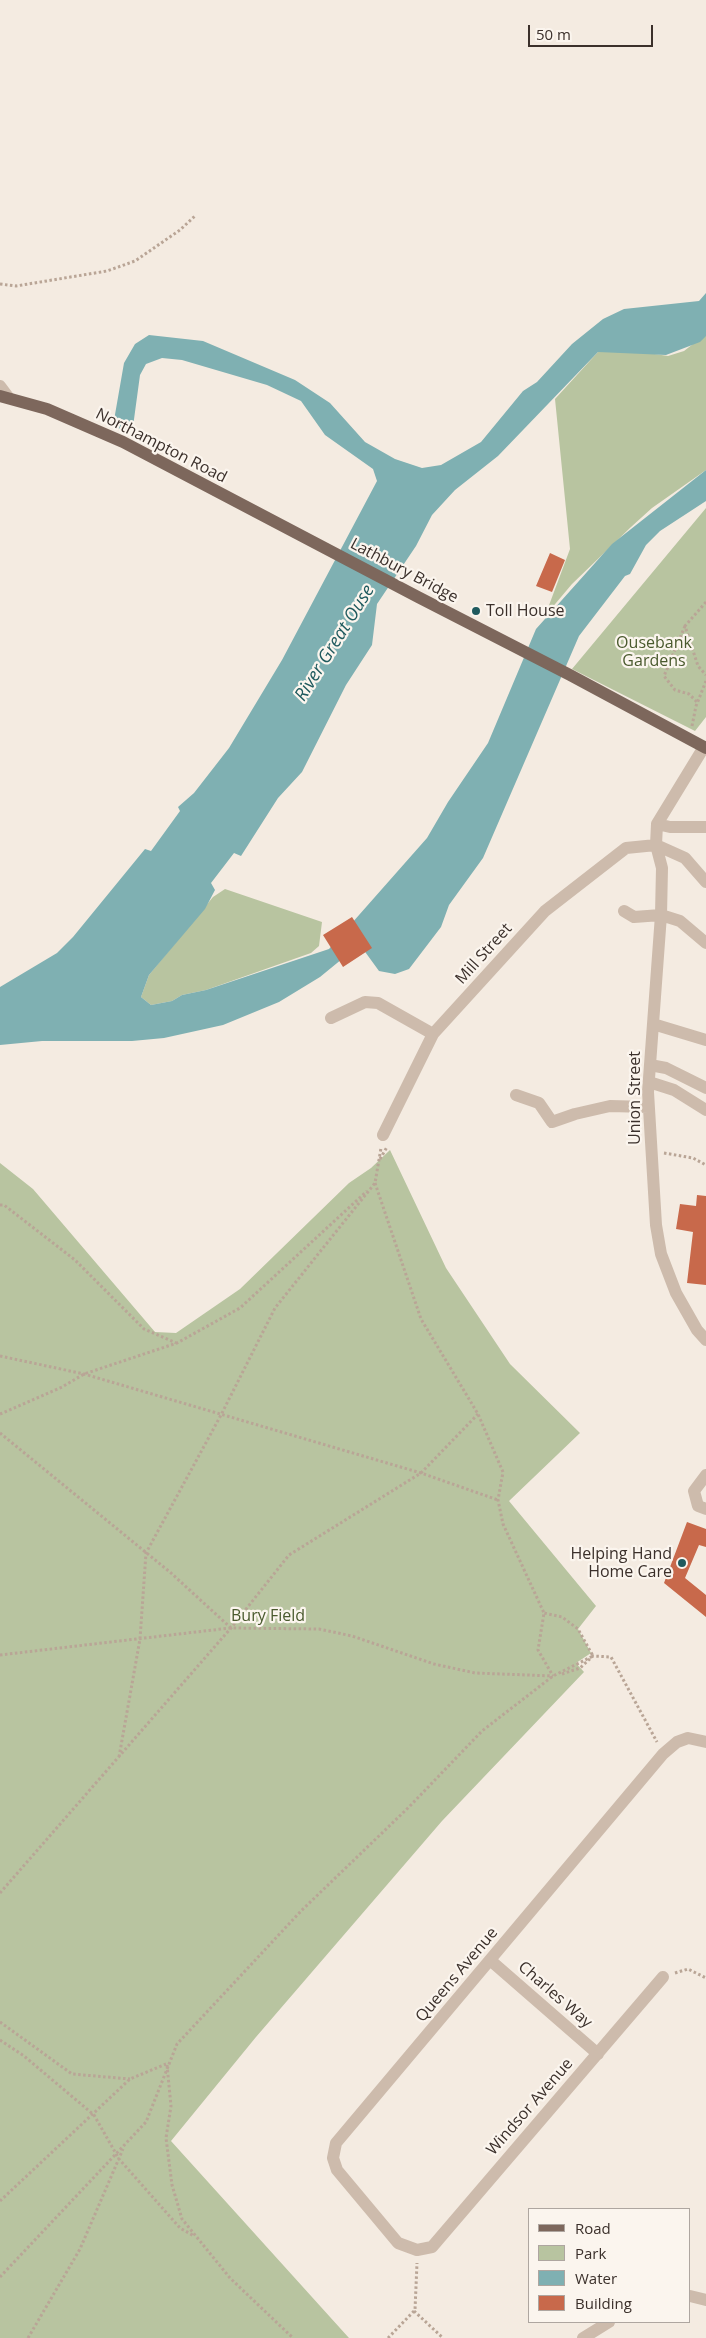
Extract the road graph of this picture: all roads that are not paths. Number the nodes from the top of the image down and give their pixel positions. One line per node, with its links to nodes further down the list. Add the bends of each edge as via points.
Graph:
1 (0, 386): 2 (street)
2 (5, 397): 3 (main road, Northampton Road, via 47,408 123,442)
3 (303, 537): 4 (main road, Lathbury Bridge)
4 (705, 747): 5 (street)
5 (657, 824): 6 (street); 7 (street, Union Street)
6 (706, 827)
7 (656, 845): 8 (street, via 685,858); 10 (street, Union Street, via 662,868); 14 (street, Mill Street, via 626,848 545,911)
8 (706, 882)
9 (624, 911): 10 (street, via 638,918)
10 (661, 915): 11 (street, via 680,921); 13 (street, Union Street)
11 (706, 943)
12 (331, 1018): 14 (street, via 365,1002 378,1003)
13 (653, 1024): 15 (street); 16 (street, Union Street)
14 (433, 1034): 22 (street, Mill Street)
15 (706, 1040)
16 (650, 1065): 17 (street, Union Street); 18 (street, via 666,1068)
17 (649, 1082): 20 (street, Union Street); 21 (street, via 674,1090)
18 (706, 1088)
19 (516, 1095): 20 (street, via 539,1103 552,1122 610,1106)
20 (648, 1107): 23 (street, Union Street, via 661,1254 676,1293)
21 (706, 1110)
22 (383, 1135)
23 (706, 1340)
24 (706, 1475): 25 (street, via 694,1491 698,1506)
25 (706, 1509)
26 (706, 1742): 27 (street, Queens Avenue, via 688,1738 677,1742 664,1754)
27 (490, 1960): 29 (street, Charles Way); 30 (street, Queens Avenue, via 336,2143 333,2158 337,2170 398,2242)
28 (663, 1977): 29 (street, Windsor Avenue)
29 (598, 2054): 30 (street, Windsor Avenue, via 432,2247)
30 (417, 2250)
31 (691, 2296): 32 (street)
32 (706, 2300)
33 (607, 2323): 34 (street)
34 (583, 2338)

